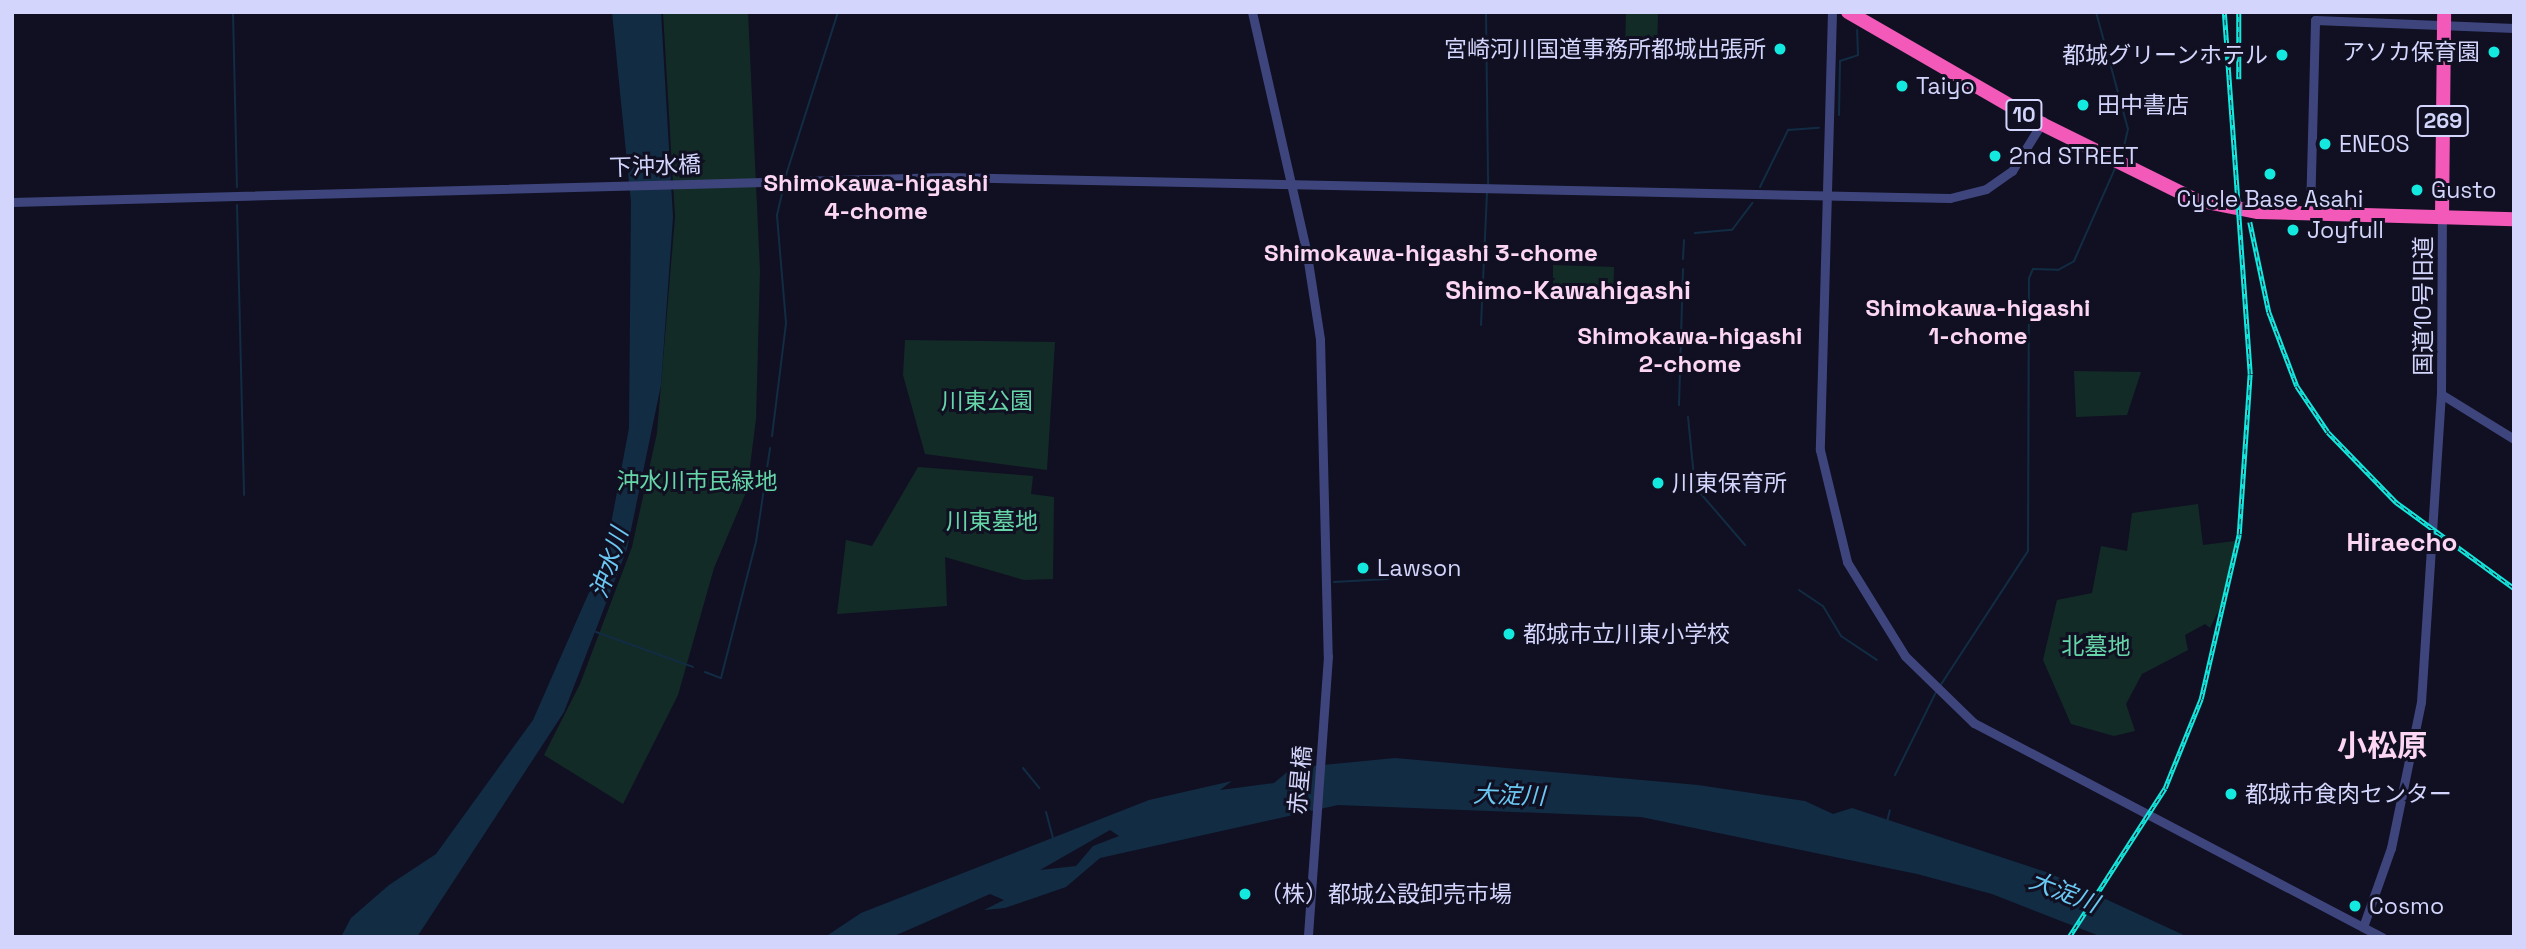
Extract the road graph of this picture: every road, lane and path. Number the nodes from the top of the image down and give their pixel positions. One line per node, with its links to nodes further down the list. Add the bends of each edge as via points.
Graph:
1 (1252, 12): 8 (street, 赤星橋)
2 (1832, 12): 9 (street)
3 (1848, 12): 7 (highway, 10)
4 (1864, 12): 7 (highway, 10)
5 (2444, 18): 6 (street); 11 (street, via 2315,20); 13 (highway, 269)
6 (2514, 28)
7 (2043, 122): 9 (street, 下沖水橋, via 2025,157 1986,189 1950,198); 11 (highway, 10, via 2124,162 2227,200)
8 (1292, 184): 9 (street, 下沖水橋); 10 (street, 下沖水橋, via 947,177); 18 (street, 赤星橋, via 1320,339 1325,721)
9 (1825, 196): 17 (street, via 1820,439 1830,505 1847,562 1905,656 1943,696 2019,751)
10 (12, 202)
11 (2309, 209): 13 (highway, 10)
12 (2514, 210): 13 (highway, 10)
13 (2442, 213): 14 (highway, 10); 15 (street, 国道10号旧道)
14 (2514, 219)
15 (2441, 394): 16 (street, 国道10号旧道); 17 (street, via 2421,702 2395,835)
16 (2514, 439)
17 (2363, 927): 19 (street)
18 (1308, 937)
19 (2382, 937)

